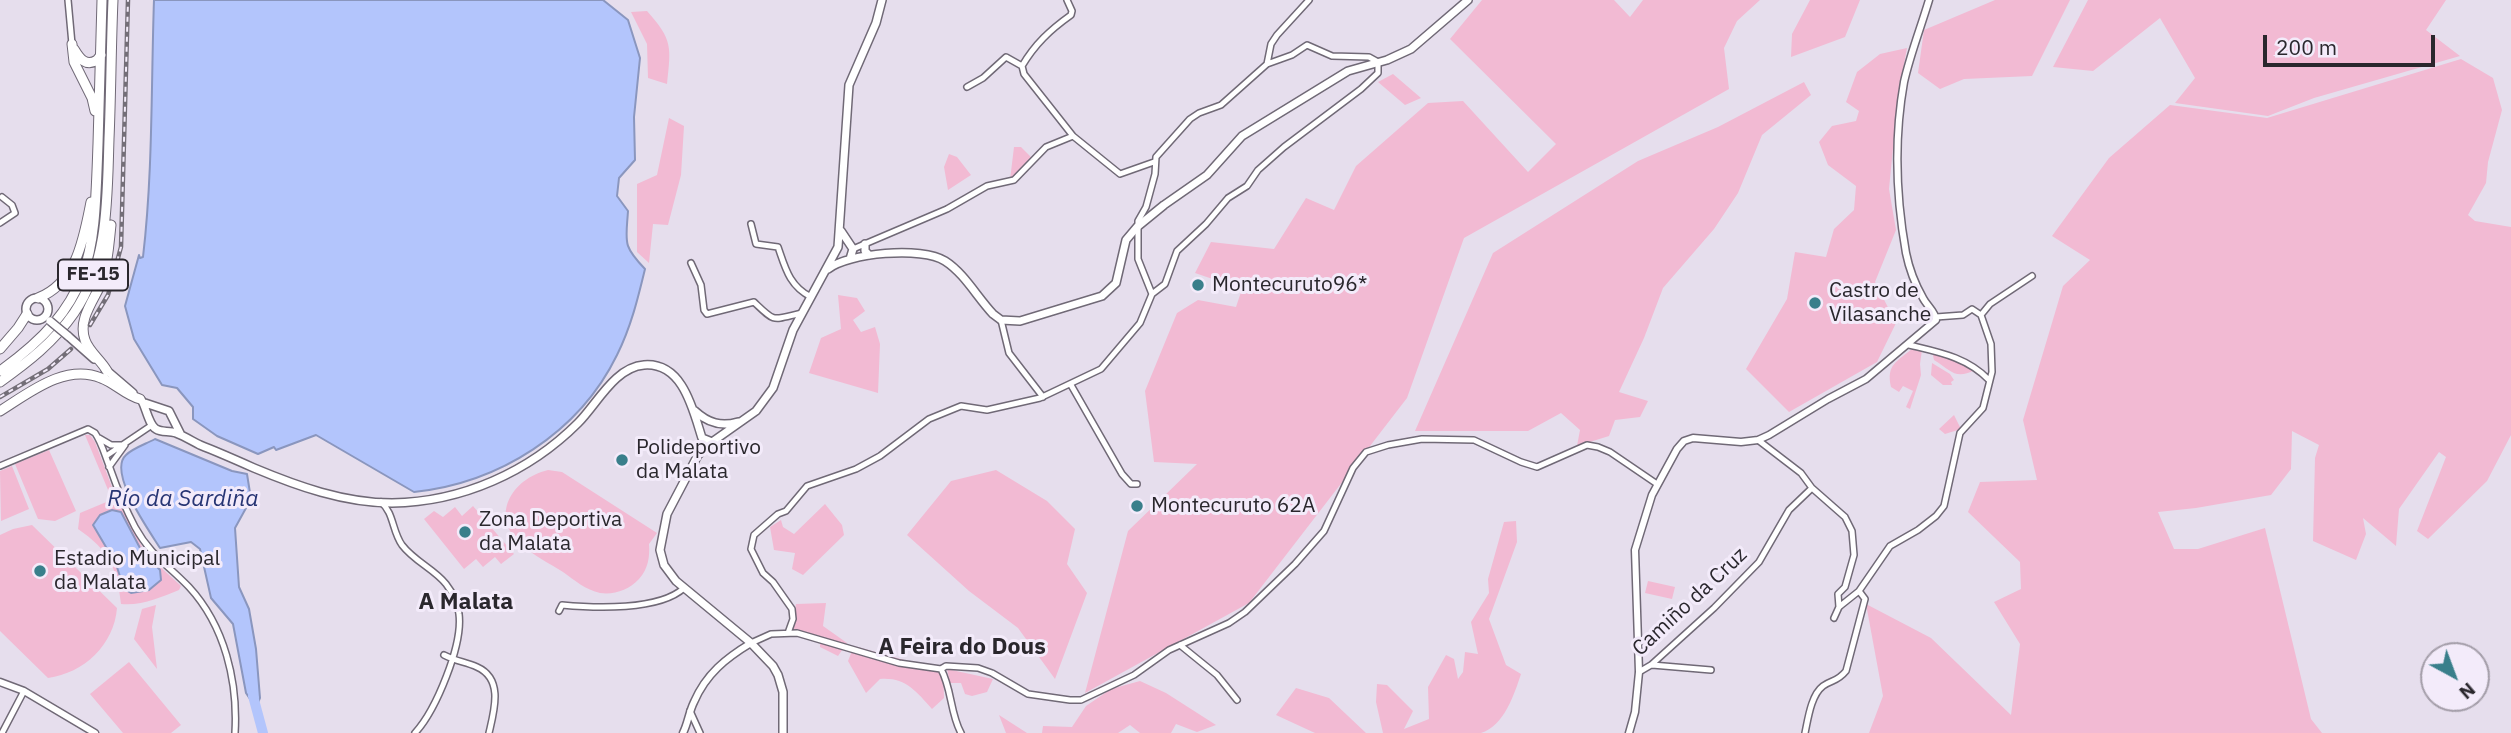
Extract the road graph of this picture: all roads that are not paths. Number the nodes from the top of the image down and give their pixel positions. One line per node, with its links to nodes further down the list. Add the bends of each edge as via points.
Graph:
1 (68, 0): 9 (street)
2 (102, 0): 10 (highway, FE-15)
3 (113, 0): 16 (highway, FE-15)
4 (881, 0): 24 (main road, via 849,85)
5 (1067, 0): 13 (street, via 1071,15 1042,38)
6 (1308, 0): 12 (street, via 1272,44)
7 (1468, 0): 11 (main road, via 1411,50)
8 (1929, 0): 39 (street, via 1905,80 1898,177 1908,263)
9 (72, 44): 10 (highway, via 84,62); 15 (highway)
10 (101, 55): 15 (highway, FE-15)
11 (1378, 62): 12 (street, via 1369,57 1332,55 1307,45); 23 (main road, via 1335,78 1250,131 1207,175); 33 (street, via 1377,73 1361,89 1284,147 1243,190 1228,198 1177,251 1165,284)
12 (1267, 64): 18 (street, via 1221,106 1190,119)
13 (1023, 66): 14 (street, via 1006,57); 17 (street, via 1024,74)
14 (967, 87)
15 (98, 128): 19 (highway, FE-15)
16 (109, 132): 44 (highway, via 112,200 107,257 83,330 89,347); 47 (highway, FE-15, via 103,239 91,282 57,334)
17 (1073, 136): 18 (street, via 1120,174); 25 (street, via 1046,147 1014,180 987,186)
18 (1154, 162): 23 (street)
19 (96, 180): 35 (highway, via 84,241 75,261 54,287); 45 (highway, FE-15, via 94,236 77,290 52,327)
20 (2, 197): 21 (street, via 15,213)
21 (0, 223)
22 (751, 224): 34 (street, via 756,244 778,247 793,282)
23 (1138, 227): 33 (street, via 1138,259); 41 (main road, via 1126,240 1116,283 1102,296 1032,319)
24 (840, 230): 26 (main road); 27 (main road)
25 (866, 244): 26 (street); 28 (main road, via 865,251)
26 (851, 248): 27 (main road); 28 (main road); 29 (main road)
27 (837, 249): 29 (main road, via 839,258); 31 (main road)
28 (872, 255): 29 (main road); 41 (main road, via 917,253 946,261)
29 (846, 260): 31 (main road)
30 (691, 263): 36 (street, via 707,314 754,302 774,318)
31 (824, 272): 34 (main road)
32 (2032, 276): 38 (street, via 1990,304)
33 (1152, 294): 48 (street, via 1140,323 1110,360)
34 (811, 297): 36 (main road)
35 (38, 298): 37 (main road, via 29,301); 40 (main road, via 48,306)
36 (802, 313): 54 (main road, via 773,388 761,407)
37 (27, 314): 40 (main road, via 35,320); 43 (highway)
38 (1981, 316): 39 (street, via 1972,309 1963,315); 46 (street, via 1993,358)
39 (1936, 317): 42 (street)
40 (48, 318): 44 (main road, bridge)
41 (1001, 320): 49 (street, via 1009,353)
42 (1909, 345): 46 (street, via 1951,355); 63 (street, via 1866,379)
43 (0, 349)
44 (107, 370): 50 (main road)
45 (0, 371)
46 (1989, 380): 76 (street, via 1983,408 1960,433 1944,506 1919,530 1890,546)
47 (0, 382)
48 (1071, 385): 49 (street); 69 (street, via 1122,474 1130,484)
49 (1043, 397): 80 (street, via 987,410 961,406 929,419 880,456 807,486 794,503 754,535 751,549 763,573 792,609)
50 (141, 400): 52 (main road); 53 (highway, via 103,378 73,374 41,386); 56 (main road)
51 (691, 405): 57 (main road); 59 (main road); 73 (main road, via 669,372 657,366 635,366 622,374 566,435 514,472 456,494)
52 (159, 409): 55 (main road, via 169,411); 56 (main road, via 153,412)
53 (0, 411)
54 (745, 419): 57 (main road, via 733,424); 62 (main road)
55 (173, 420): 58 (main road); 60 (main road)
56 (151, 422): 58 (main road, via 157,430); 64 (street)
57 (712, 423): 59 (main road, via 703,425); 62 (main road, via 720,430)
58 (167, 430): 60 (main road)
59 (701, 434): 62 (main road); 65 (main road)
60 (181, 435): 72 (main road, via 304,487)
61 (99, 438): 64 (street, via 111,445); 66 (street); 67 (street, via 88,429)
62 (715, 440): 65 (main road)
63 (1758, 440): 70 (street, via 1689,439 1677,449); 71 (street, via 1801,473)
64 (125, 444): 66 (street); 68 (street)
65 (698, 455): 75 (main road, via 667,513 660,550 668,572)
66 (106, 456): 68 (street)
67 (0, 466)
68 (109, 467): 93 (street, via 145,544 191,590 216,629 234,685)
69 (1137, 484)
70 (1657, 484): 82 (street, via 1610,452 1587,445 1537,467 1474,440 1422,439 1366,452 1353,468 1324,531 1295,564 1229,623); 88 (street, via 1634,561)
71 (1812, 488): 77 (street, via 1845,517 1852,531 1854,555 1845,587 1838,594); 85 (street, Camiño da Cruz, via 1789,510 1759,562)
72 (380, 502): 73 (main road); 74 (street)
73 (402, 502): 74 (street)
74 (391, 515): 84 (street, via 404,547 445,583 455,598 459,627)
75 (684, 588): 78 (street, via 652,602 562,605); 81 (main road)
76 (1859, 591): 77 (street); 103 (street, via 1865,599 1846,671 1818,693)
77 (1839, 607): 79 (street)
78 (559, 611)
79 (1834, 618)
80 (788, 633): 81 (street); 86 (street, via 899,663)
81 (751, 643): 92 (street, via 718,666); 100 (main road, via 778,676 783,692)
82 (1180, 645): 86 (street, via 1134,675 1081,699 1028,694 978,668); 91 (street, via 1217,675)
83 (444, 655): 84 (street)
84 (451, 659): 96 (street); 97 (street, via 478,667 495,688)
85 (1651, 665): 87 (street); 88 (street, Camiño da Cruz)
86 (941, 669): 101 (street)
87 (1712, 670)
88 (1639, 672): 102 (street)
89 (0, 682): 90 (street)
90 (24, 691): 94 (street); 95 (street)
91 (1237, 700)
92 (690, 711): 98 (street); 99 (street)
93 (235, 732)
94 (2, 733)
95 (95, 733)
96 (415, 733)
97 (489, 733)
98 (683, 733)
99 (700, 733)
100 (783, 733)
101 (961, 733)
102 (1629, 733)
103 (1805, 733)

